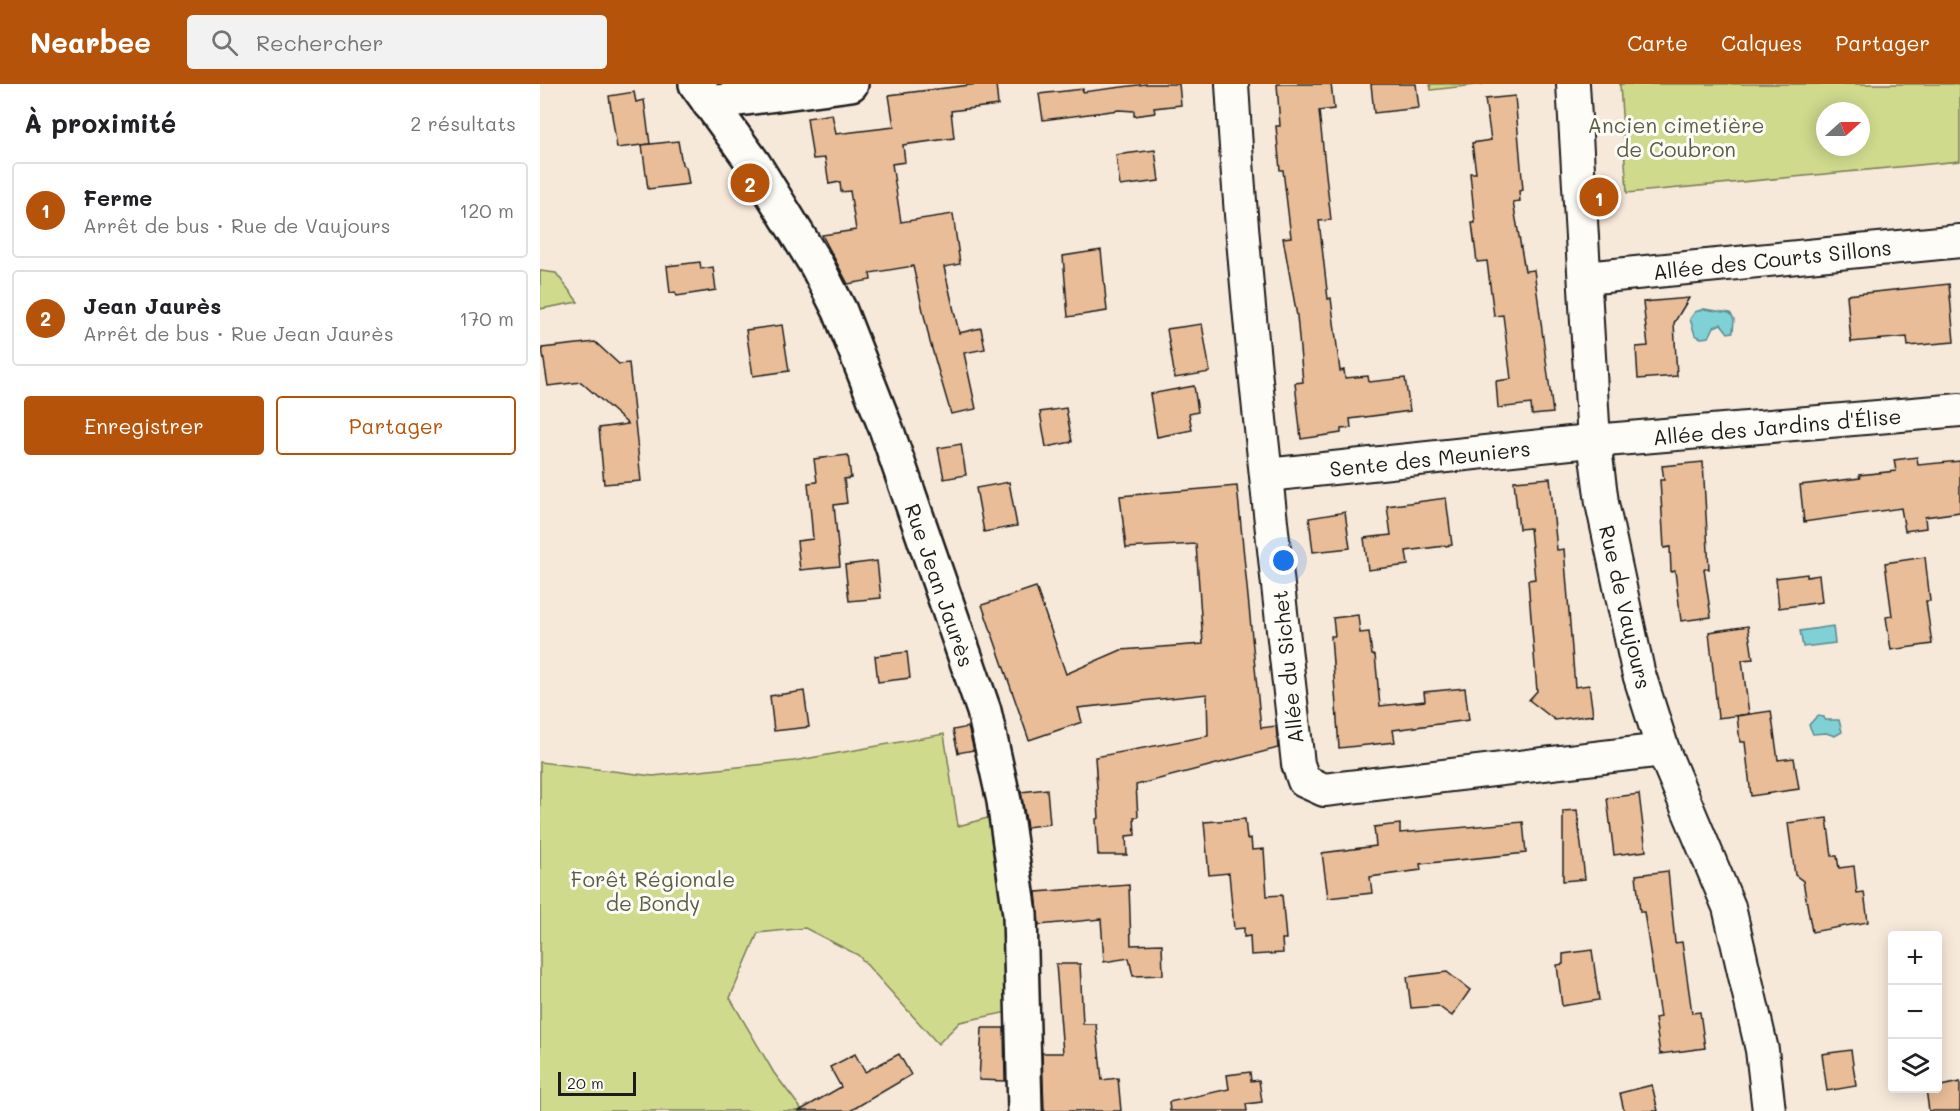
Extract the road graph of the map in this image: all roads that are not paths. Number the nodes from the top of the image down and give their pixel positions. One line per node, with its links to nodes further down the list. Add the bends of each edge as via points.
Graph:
1 (680, 84): 5 (street, Rue Jean Jaurès, via 690,95)
2 (851, 84): 5 (street)
3 (1232, 84): 10 (street, Allée du Sichet, via 1239,207)
4 (1574, 84): 7 (street, Rue de Vaujours)
5 (703, 94): 12 (street, Rue Jean Jaurès, via 754,164 840,311 887,431 984,711 1004,801 1020,914)
6 (1960, 241): 7 (street, Allée des Courts Sillons)
7 (1585, 278): 9 (street, Rue de Vaujours)
8 (1960, 410): 9 (street, Allée des Jardins d'Élise)
9 (1594, 441): 10 (street, Sente des Meuniers); 11 (street, Rue de Vaujours, via 1602,503 1638,671)
10 (1267, 475): 11 (street, Allée du Sichet, via 1298,764 1304,781 1324,790)
11 (1663, 750): 13 (street, Rue de Vaujours, via 1729,907 1762,1050)
12 (1025, 1111)
13 (1769, 1111)

